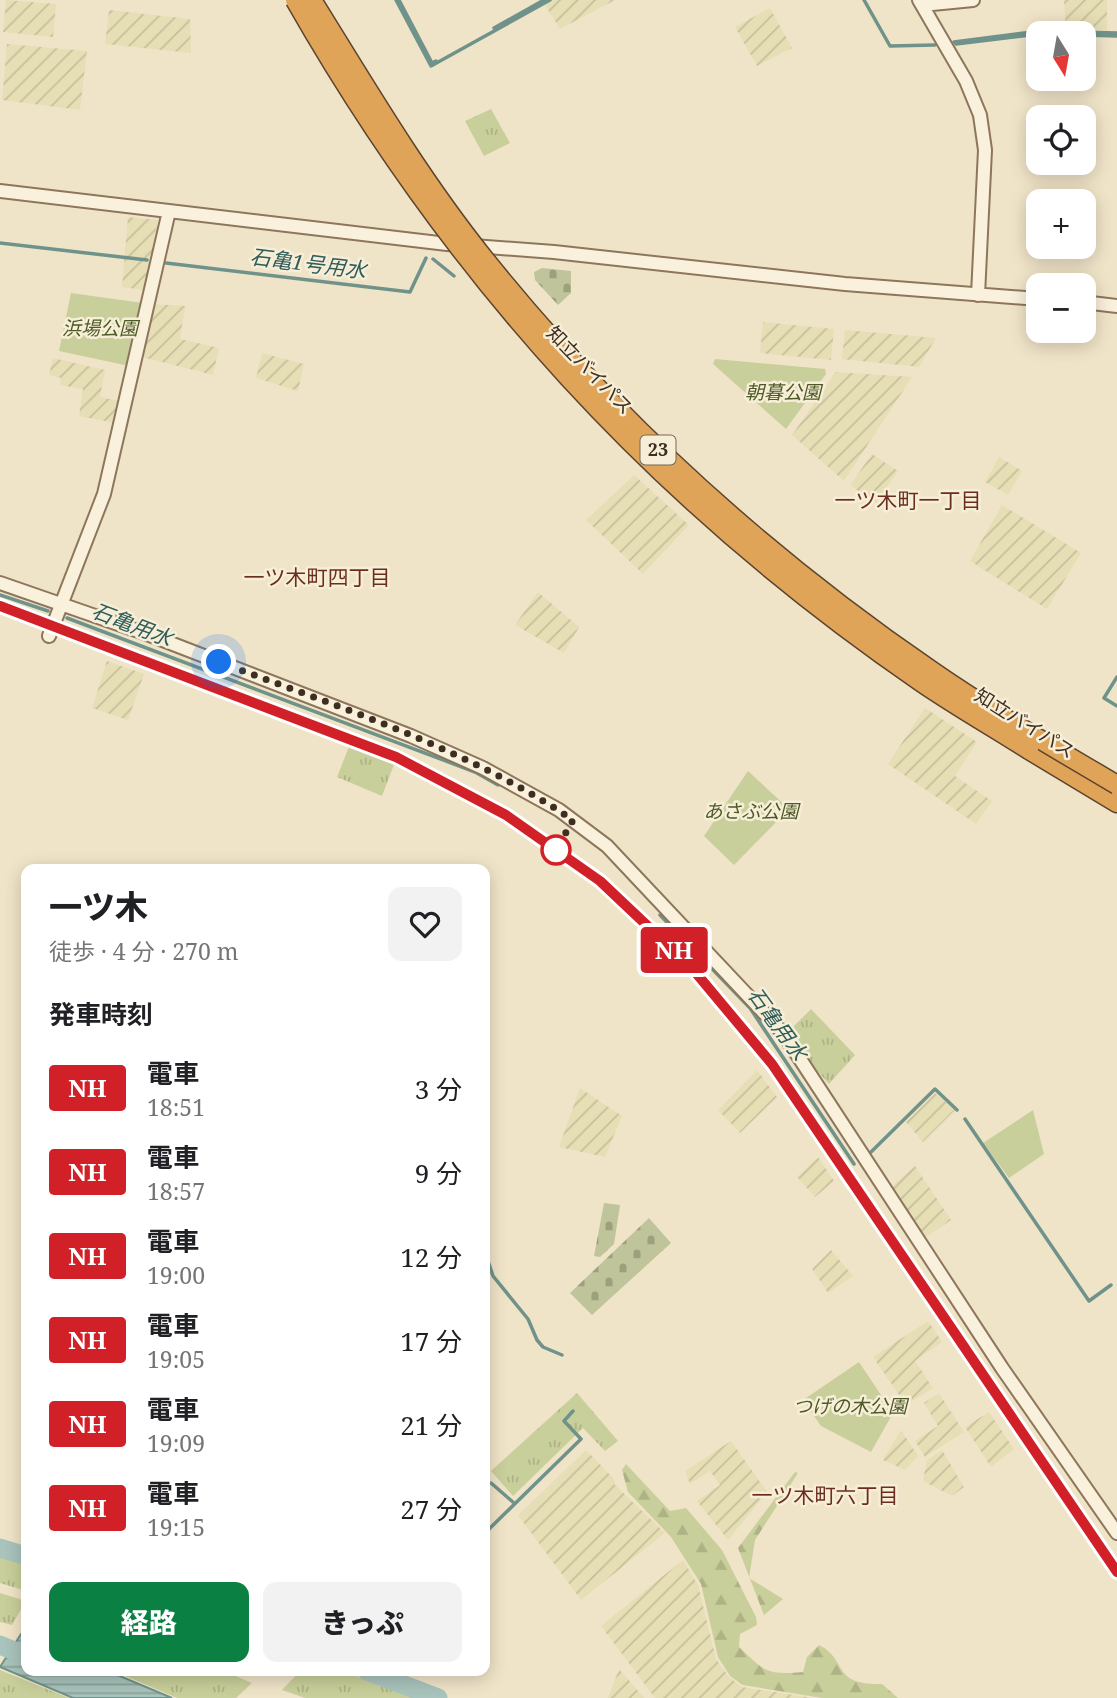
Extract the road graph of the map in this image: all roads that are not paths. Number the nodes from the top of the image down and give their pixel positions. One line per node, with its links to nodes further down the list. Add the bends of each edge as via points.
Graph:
1 (295, 0): 15 (highway, 知立バイパス / 23, bridge, via 432,215 529,336 598,411 721,527 804,595 921,682)
2 (312, 0): 14 (highway, 知立バイパス / 23, bridge, via 400,141 481,255 539,325 673,464 732,518 860,620 933,672)
3 (973, 0): 4 (street)
4 (921, 2): 7 (street, via 980,115 985,150)
5 (0, 191): 6 (street)
6 (169, 211): 7 (street, via 447,244); 12 (street, via 104,494)
7 (978, 295): 8 (street)
8 (1026, 298)
9 (1096, 304): 10 (street)
10 (1117, 306)
11 (0, 583): 12 (street)
12 (61, 606): 13 (street); 16 (street, via 147,634 411,736 559,810 607,846 774,1023)
13 (49, 636)
14 (1117, 785)
15 (1117, 803)
16 (1117, 1533)

